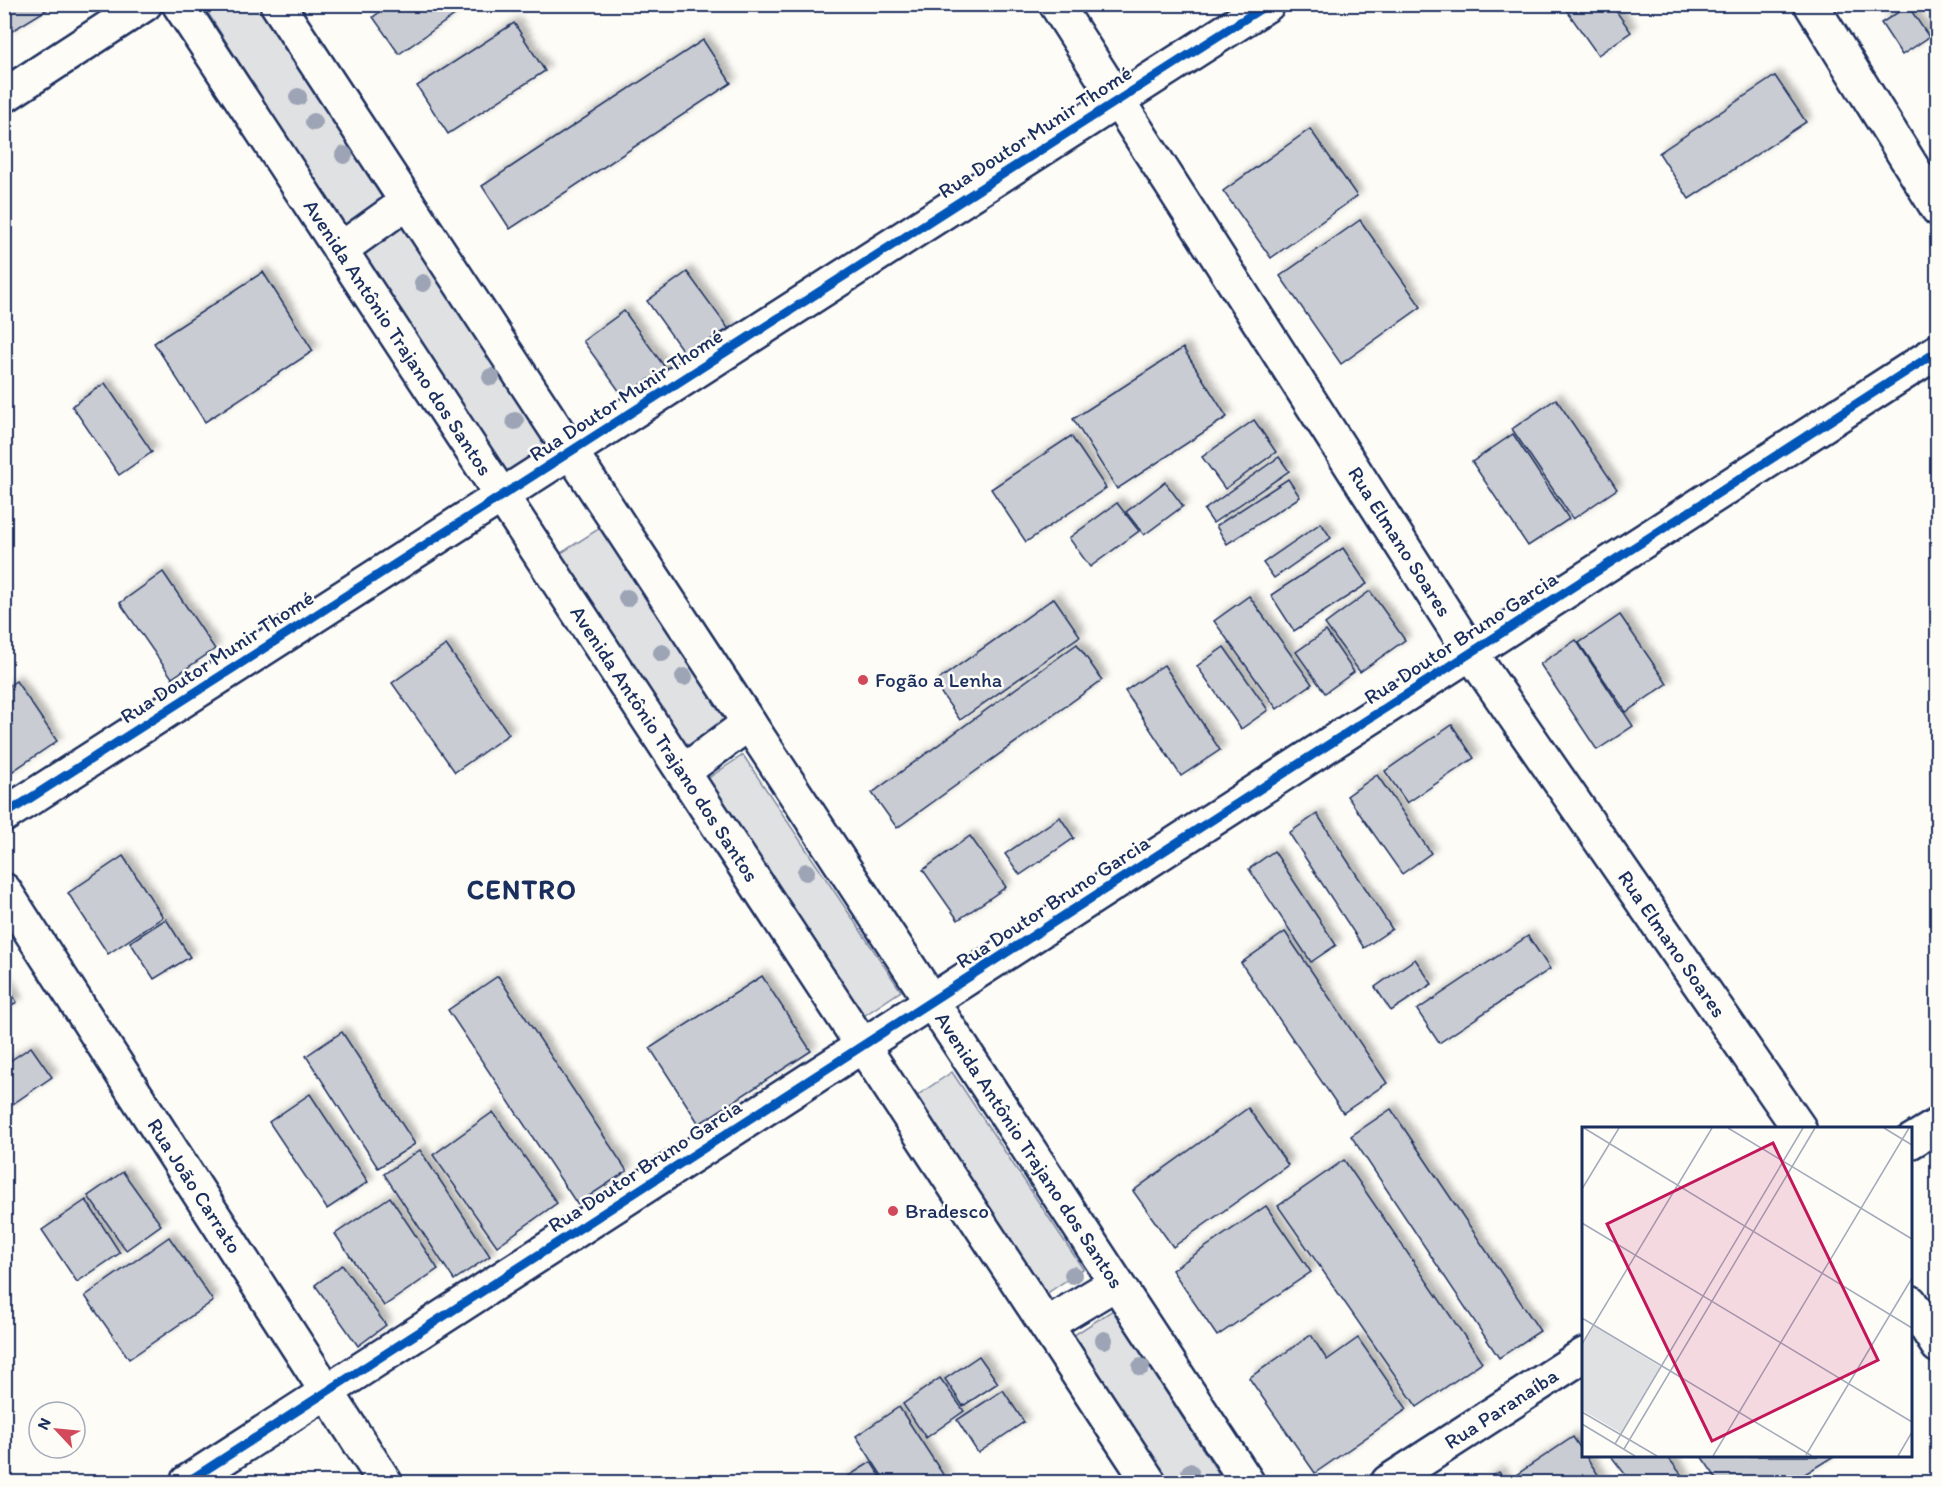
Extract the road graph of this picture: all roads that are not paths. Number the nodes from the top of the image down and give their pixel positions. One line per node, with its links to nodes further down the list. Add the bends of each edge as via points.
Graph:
1 (145, 4): 7 (street)
2 (179, 4): 11 (street, Avenida Antônio Trajano dos Santos)
3 (277, 4): 9 (street, Avenida Antônio Trajano dos Santos)
4 (1056, 4): 8 (street, Rua Elmano Soares)
5 (1268, 4): 8 (street, Rua Doutor Munir Thomé)
6 (1811, 4): 10 (street)
7 (4, 96)
8 (1118, 100): 13 (street, Rua Doutor Munir Thomé); 15 (street, Rua Elmano Soares)
9 (407, 202): 11 (street); 13 (street, Avenida Antônio Trajano dos Santos)
10 (1938, 209)
11 (340, 250): 14 (street, Avenida Antônio Trajano dos Santos)
12 (1938, 351): 15 (street, Rua Doutor Bruno Garcia)
13 (571, 452): 14 (street, Rua Doutor Munir Thomé); 16 (street, Avenida Antônio Trajano dos Santos)
14 (502, 496): 17 (street, Avenida Antônio Trajano dos Santos); 18 (street, Rua Doutor Munir Thomé)
15 (1471, 653): 20 (street, Rua Doutor Bruno Garcia); 23 (street, Rua Elmano Soares)
16 (749, 723): 17 (street); 20 (street, Avenida Antônio Trajano dos Santos)
17 (683, 772): 21 (street, Avenida Antônio Trajano dos Santos)
18 (4, 815)
19 (4, 890): 30 (street, Rua João Carrato)
20 (932, 1002): 21 (street, Rua Doutor Bruno Garcia); 25 (street, Avenida Antônio Trajano dos Santos)
21 (863, 1046): 27 (street, Avenida Antônio Trajano dos Santos); 30 (street, Rua Doutor Bruno Garcia)
22 (1938, 1125): 24 (street)
23 (1798, 1127)
24 (1912, 1141)
25 (1116, 1283): 27 (street); 34 (street, Avenida Antônio Trajano dos Santos)
26 (1912, 1304): 28 (street)
27 (1046, 1325): 33 (street, Avenida Antônio Trajano dos Santos)
28 (1938, 1346)
29 (1582, 1356): 35 (street, Rua Paranaíba)
30 (326, 1393): 31 (street, Rua Doutor Bruno Garcia); 32 (street, Rua João Carrato)
31 (187, 1482)
32 (385, 1482)
33 (1149, 1482)
34 (1247, 1482)
35 (1388, 1482)

